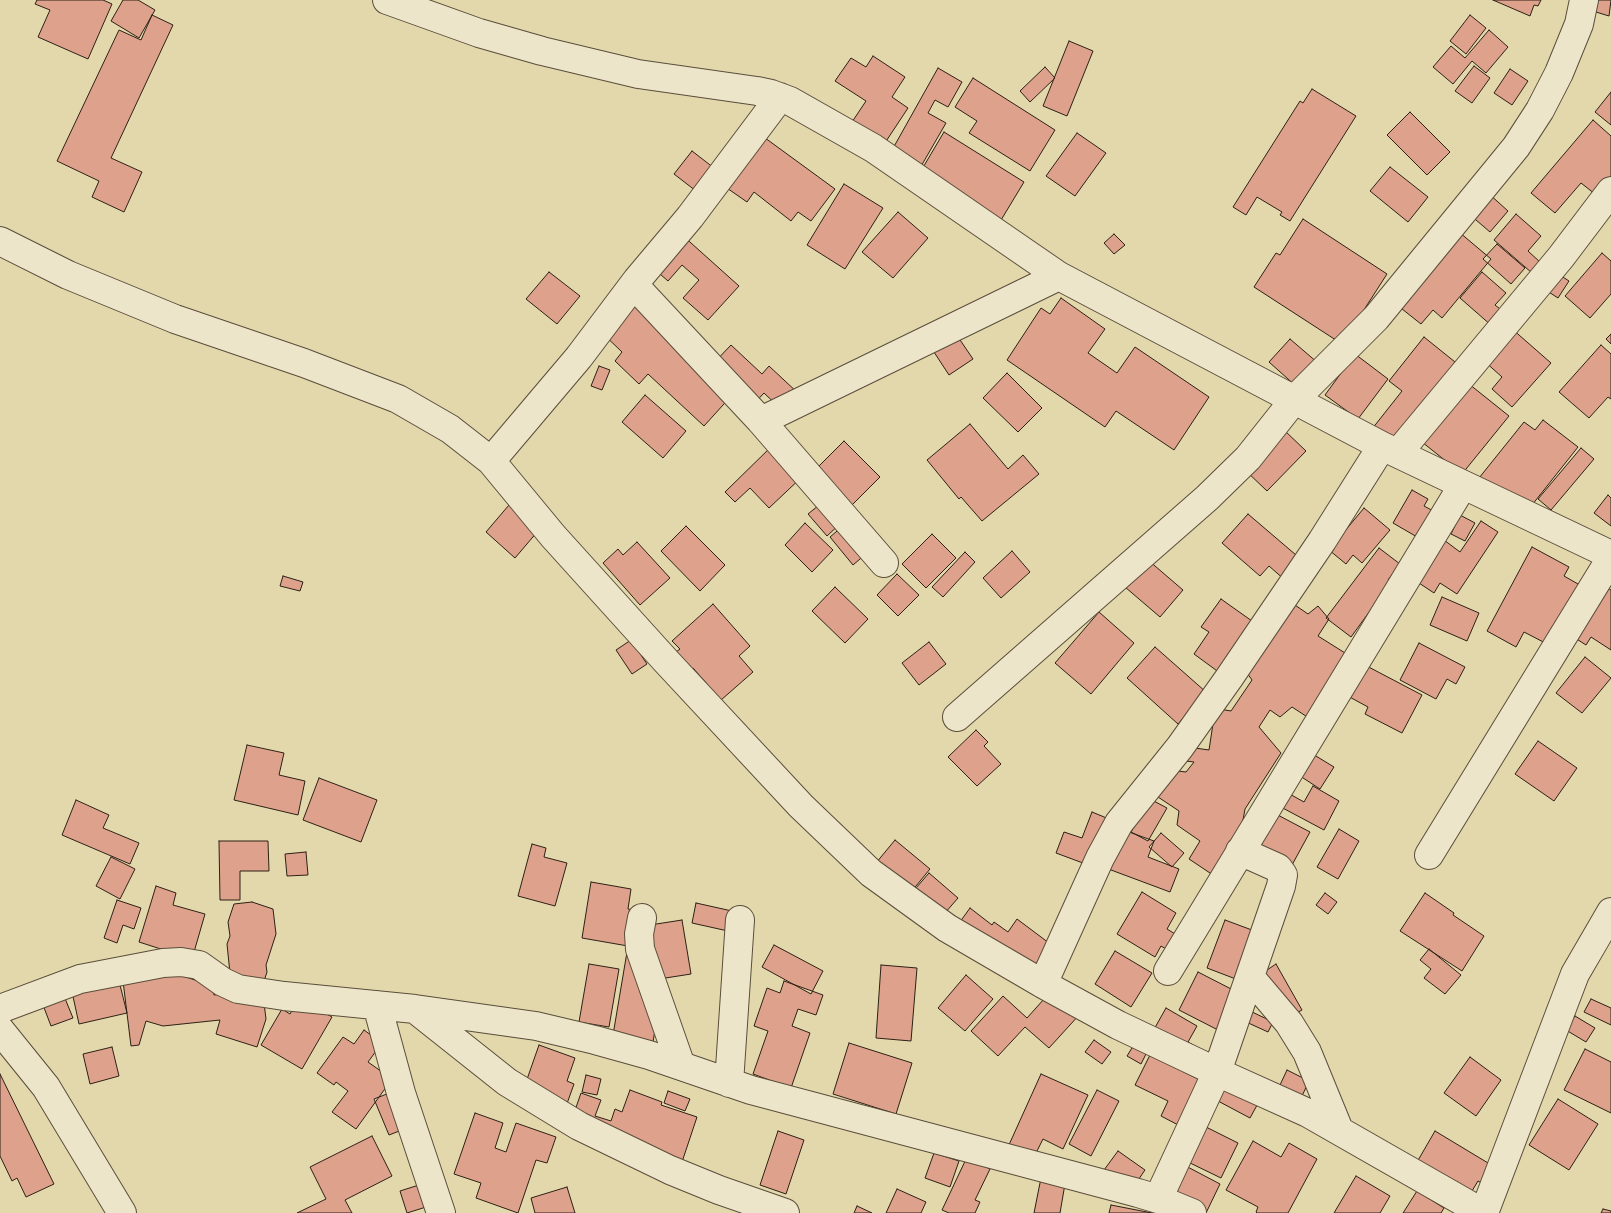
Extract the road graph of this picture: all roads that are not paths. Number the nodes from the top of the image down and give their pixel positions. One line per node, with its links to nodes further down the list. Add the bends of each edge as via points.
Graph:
1 (387, 0): 3 (street, via 479,33 542,51 638,74)
2 (1584, 0): 8 (street, via 1579,24 1559,73 1516,147 1376,318)
3 (780, 97): 6 (street, via 874,148); 7 (street, via 690,217)
4 (1611, 191): 10 (street, via 1561,257)
5 (0, 241): 11 (street, via 68,275 175,319 398,399 450,429)
6 (1059, 276): 8 (street); 9 (street)
7 (634, 285): 9 (street); 11 (street, via 579,357)
8 (1294, 400): 10 (street); 15 (street, via 1248,458 1207,498)
9 (762, 421): 14 (street)
10 (1390, 450): 12 (street); 23 (street, via 1322,541 1180,747 1120,823 1100,858)
11 (491, 461): 23 (street, via 666,661 801,806 871,873 947,928)
12 (1463, 485): 13 (street); 16 (street)
13 (1611, 556): 17 (street)
14 (884, 563)
15 (957, 717)
16 (1240, 851): 21 (street); 22 (street, via 1278,868 1283,875)
17 (1429, 855)
18 (1611, 912): 36 (street, via 1575,974)
19 (642, 918): 28 (street, via 640,949)
20 (740, 920): 30 (street)
21 (1168, 971)
22 (1251, 978): 29 (street); 31 (street, via 1289,1023 1307,1052)
23 (1043, 984): 29 (street, via 1118,1025)
24 (377, 1005): 25 (street, via 238,989 199,965 181,962 80,979); 26 (street); 34 (street, via 401,1094)
25 (0, 1009)
26 (415, 1009): 28 (street, via 536,1026 604,1042); 35 (street, via 507,1082 579,1126 670,1170)
27 (0, 1030): 33 (street, via 46,1087)
28 (681, 1066): 30 (street)
29 (1217, 1072): 31 (street); 32 (street)
30 (729, 1083): 32 (street)
31 (1339, 1130): 36 (street)
32 (1175, 1208)
33 (122, 1213)
34 (442, 1213)
35 (785, 1213)
36 (1483, 1213)

